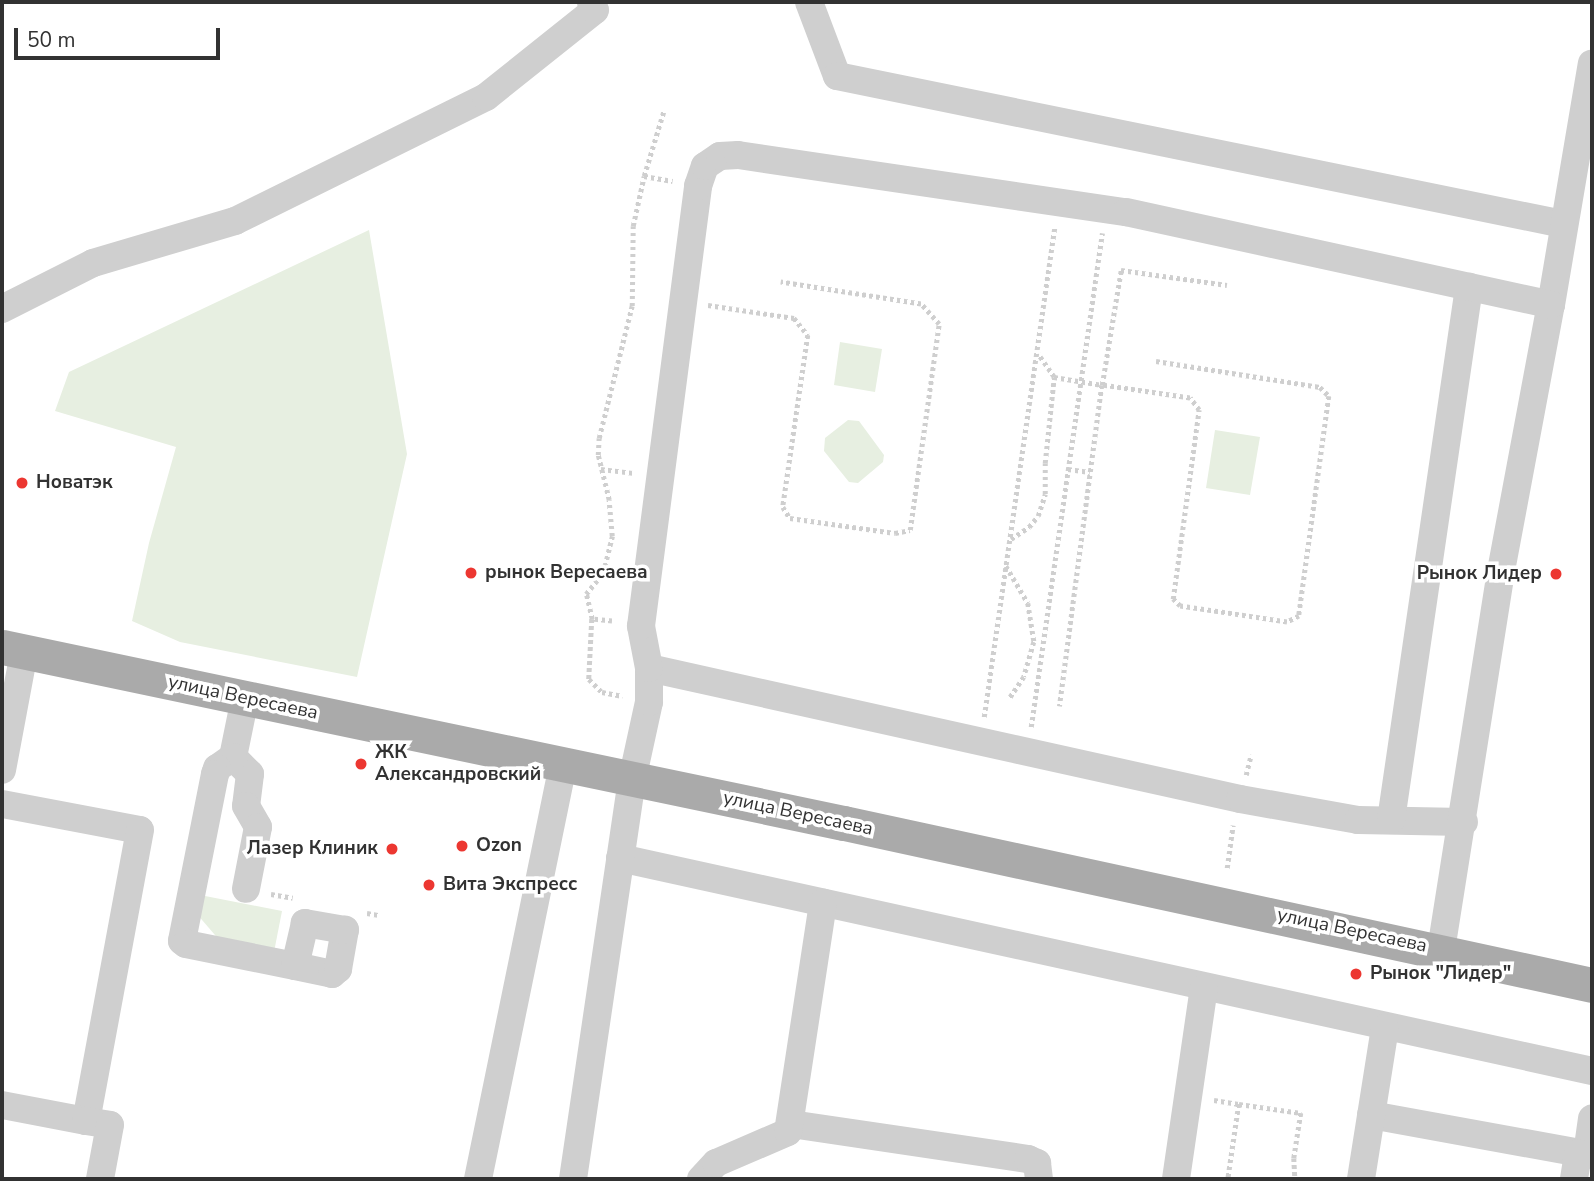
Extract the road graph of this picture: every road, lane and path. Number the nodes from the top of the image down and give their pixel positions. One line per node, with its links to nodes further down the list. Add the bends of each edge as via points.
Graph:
1 (591, 2): 15 (lane, via 595,10 486,97 235,221 93,263)
2 (809, 2): 9 (lane, via 837,76)
3 (1592, 63): 9 (lane)
4 (664, 110): 5 (path)
5 (645, 176): 6 (path); 25 (path, via 633,226 632,306 599,438 597,455 609,500 612,536 603,573 586,594)
6 (698, 186): 7 (lane, via 705,166 720,156 738,155); 13 (lane)
7 (1059, 202): 8 (lane); 16 (path)
8 (1106, 208): 12 (lane); 19 (path)
9 (1563, 224): 14 (lane)
10 (781, 282): 13 (path, via 921,303 939,324 910,530 895,533 790,518 783,507 808,335 794,317)
11 (1227, 285): 20 (path, via 1121,270)
12 (1469, 287): 14 (lane); 42 (lane)
13 (682, 302): 28 (lane, via 640,626)
14 (1551, 305): 43 (lane, via 1501,571)
15 (2, 309)
16 (1037, 353): 18 (path); 23 (path)
17 (1156, 361): 20 (path, via 1320,387 1329,396 1299,616 1287,622 1180,606 1173,599 1199,410 1190,398)
18 (1055, 377): 19 (path); 23 (path, via 1043,503 1029,527)
19 (1081, 382): 20 (path); 21 (path)
20 (1102, 385): 22 (path)
21 (1068, 469): 22 (path); 34 (path)
22 (1090, 472): 32 (path)
23 (1010, 539): 24 (path)
24 (1006, 566): 30 (path, via 1028,603 1034,642 1024,677); 33 (path)
25 (592, 619): 26 (path); 31 (path, via 589,679 602,692)
26 (611, 621)
27 (13, 650): 29 (main road, улица Вересаева); 38 (lane)
28 (649, 668): 31 (lane); 33 (lane)
29 (245, 698): 36 (lane); 37 (main road, улица Вересаева)
30 (1009, 699)
31 (649, 702): 40 (lane)
32 (1060, 706)
33 (981, 742): 34 (lane)
34 (1027, 752): 42 (lane, via 1240,799 1358,820)
35 (1251, 755): 39 (path)
36 (233, 757): 47 (lane, via 250,774 246,806 258,827); 50 (lane, via 215,774 182,941)
37 (563, 766): 40 (main road, улица Вересаева); 64 (lane)
38 (2, 770)
39 (1245, 778)
40 (632, 780): 45 (lane); 49 (main road, улица Вересаева)
41 (2, 804): 60 (lane, via 140,830)
42 (1391, 820): 43 (lane)
43 (1464, 822): 49 (lane)
44 (1233, 825): 46 (path)
45 (620, 858): 48 (lane); 65 (lane)
46 (1227, 868)
47 (246, 888)
48 (823, 903): 52 (lane); 61 (lane)
49 (1441, 950): 51 (main road, улица Вересаева)
50 (295, 966)
51 (1592, 985)
52 (1204, 988): 53 (lane); 55 (lane)
53 (1385, 1028): 54 (lane); 58 (lane)
54 (1592, 1071)
55 (1189, 1096): 56 (path); 68 (lane)
56 (1239, 1104): 69 (path); 70 (path, via 1301,1112 1294,1158)
57 (2, 1105): 60 (lane)
58 (1371, 1115): 62 (lane); 71 (lane)
59 (1592, 1118): 62 (lane)
60 (86, 1121): 63 (lane, via 110,1125)
61 (790, 1124): 66 (lane, via 781,1137 716,1163); 67 (lane, via 1028,1158 1037,1163)
62 (1583, 1160)
63 (100, 1179)
64 (478, 1179)
65 (573, 1179)
66 (701, 1179)
67 (1040, 1179)
68 (1176, 1179)
69 (1228, 1179)
70 (1296, 1179)
71 (1361, 1179)

